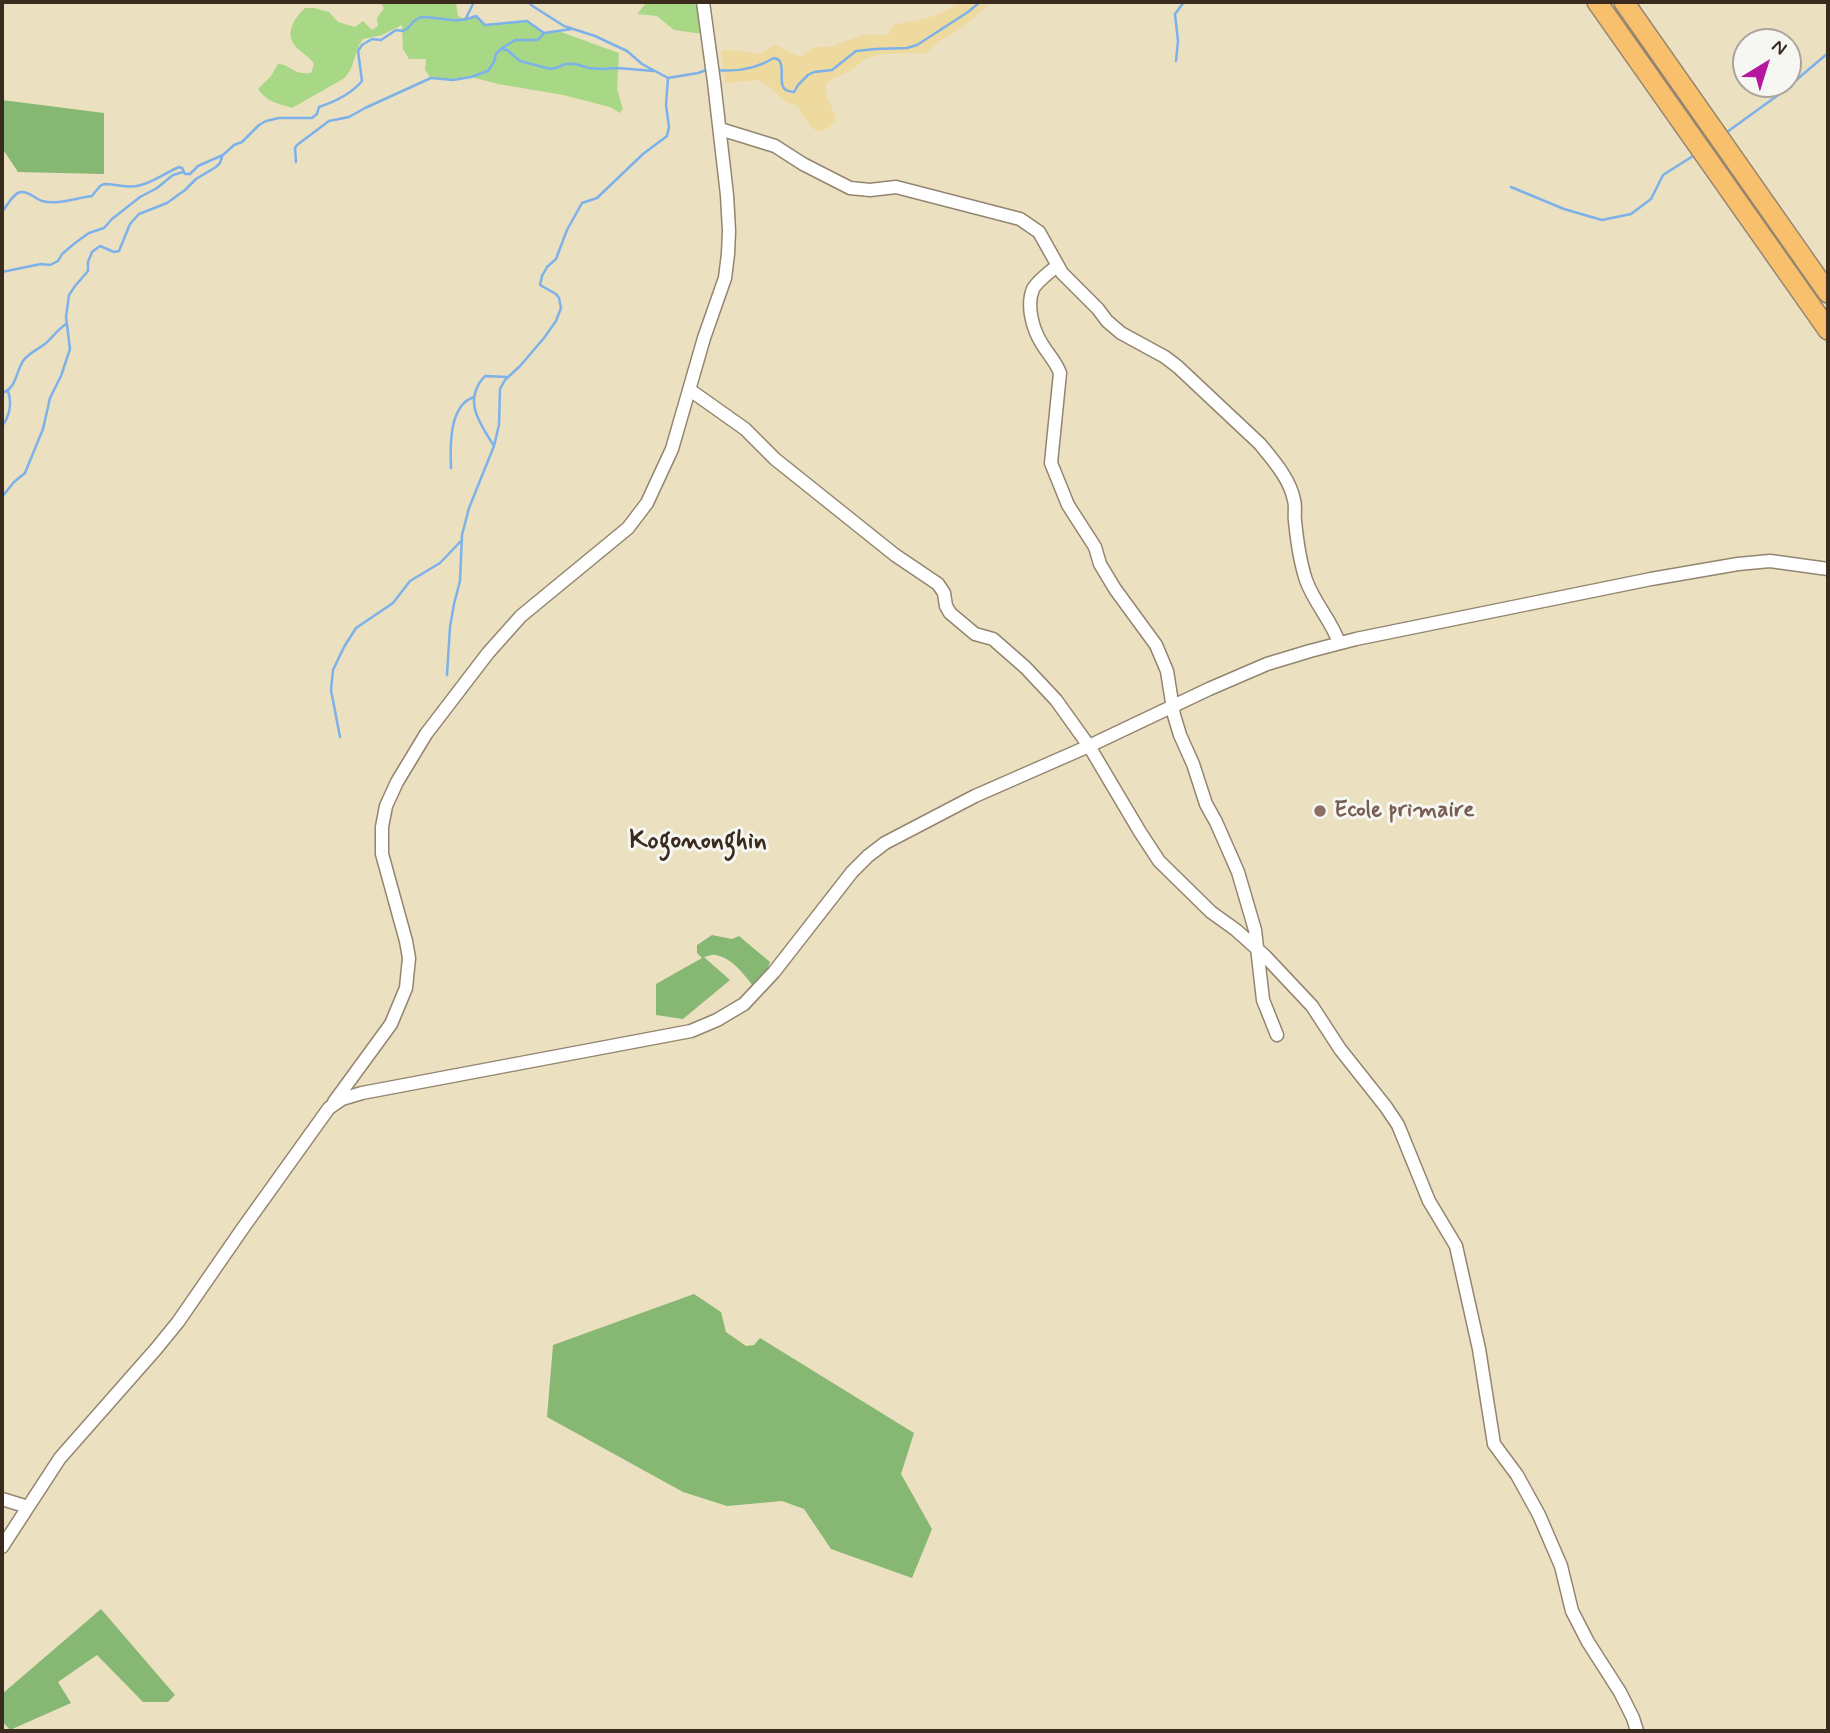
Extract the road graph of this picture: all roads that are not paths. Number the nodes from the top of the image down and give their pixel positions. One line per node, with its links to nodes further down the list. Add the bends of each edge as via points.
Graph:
1 (703, 2): 4 (street)
2 (1597, 2): 7 (highway)
3 (1623, 2): 6 (highway)
4 (720, 129): 5 (street, via 775,146 850,188 896,187 1020,219 1039,232); 8 (street, via 728,254 725,278)
5 (1058, 266): 10 (street, via 1121,333 1178,367 1272,458 1295,501 1301,564 1308,584); 11 (street, via 1034,287 1031,303 1040,341 1060,373 1051,463 1105,573 1156,645 1167,671)
6 (1828, 293)
7 (1828, 330)
8 (690, 390): 12 (street, via 745,429 895,555 938,584 950,613 975,634 993,639 1026,668); 15 (street, via 672,449 647,503 628,528 530,609 488,653 426,734 397,782 386,806 382,854 406,941 406,988 391,1024)
9 (1828, 569): 10 (street, via 1770,562 1738,564)
10 (1339, 643): 11 (street, via 1267,664)
11 (1173, 706): 12 (street); 13 (street, via 1206,804 1238,872)
12 (1089, 746): 13 (street, via 1159,861 1210,912); 15 (street, via 885,842 852,872 744,1004 717,1020 691,1031 362,1093)
13 (1257, 949): 14 (street, via 1263,1000); 19 (street, via 1312,1006 1398,1125 1429,1201 1456,1246 1494,1444 1539,1515 1572,1611 1620,1692)
14 (1277, 1035)
15 (330, 1108): 17 (street, via 178,1322 60,1458)
16 (2, 1499): 17 (street)
17 (28, 1507): 18 (street)
18 (2, 1547)
19 (1637, 1731)

